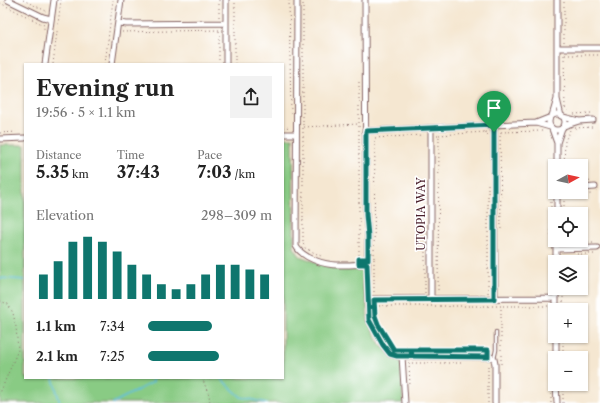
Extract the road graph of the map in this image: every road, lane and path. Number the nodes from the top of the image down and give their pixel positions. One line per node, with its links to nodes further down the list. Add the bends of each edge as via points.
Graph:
1 (2, 0): 15 (path)
2 (8, 0): 16 (street, via 43,18)
3 (54, 0): 16 (street)
4 (62, 0): 27 (path)
5 (113, 0): 28 (path)
6 (121, 0): 17 (street)
7 (219, 0): 19 (path)
8 (226, 0): 18 (street)
9 (235, 0): 32 (path)
10 (289, 0): 37 (path)
11 (297, 0): 56 (street)
12 (303, 0): 43 (path)
13 (365, 0): 49 (street)
14 (557, 0): 22 (street)
15 (0, 3): 21 (path, via 44,25)
16 (51, 19): 26 (street)
17 (118, 23): 19 (street); 29 (street)
18 (226, 23): 19 (street); 31 (street)
19 (219, 24)
20 (122, 32): 30 (path, via 219,30)
21 (43, 33)
22 (557, 48): 23 (street); 34 (street)
23 (600, 48)
24 (564, 55): 25 (path)
25 (600, 55)
26 (45, 63)
27 (53, 63)
28 (105, 63)
29 (112, 63)
30 (219, 63)
31 (226, 63)
32 (235, 63)
33 (359, 78): 41 (path)
34 (557, 99): 35 (street); 36 (street)
35 (562, 116): 36 (street, via 557,114); 39 (street); 44 (street, via 565,122)
36 (551, 117): 40 (street); 48 (street)
37 (291, 120)
38 (593, 120): 39 (street)
39 (579, 121): 44 (street)
40 (536, 123): 42 (street); 48 (street)
41 (359, 124): 43 (path); 79 (path)
42 (494, 125): 47 (street); 87 (street)
43 (303, 127): 78 (path, via 303,243 305,248)
44 (563, 127): 48 (street, via 559,130); 62 (street)
45 (592, 127): 64 (path, via 569,130 565,141)
46 (284, 128): 56 (path, via 291,127)
47 (431, 128): 49 (street); 58 (street, UTOPIA WAY)
48 (551, 128): 62 (street)
49 (366, 131): 80 (street)
50 (544, 131): 54 (path)
51 (0, 132): 52 (path)
52 (19, 132)
53 (485, 132): 57 (path)
54 (501, 132)
55 (284, 134): 56 (street)
56 (293, 134): 79 (street, via 296,246 306,256 327,265)
57 (488, 135)
58 (428, 136): 82 (path, via 438,135); 86 (street, UTOPIA WAY)
59 (24, 138): 61 (street)
60 (375, 138): 89 (path)
61 (0, 139)
62 (557, 143): 63 (street)
63 (557, 159)
64 (564, 159)
65 (488, 181): 83 (path)
66 (588, 181): 67 (path)
67 (592, 181)
68 (595, 187): 69 (street)
69 (588, 188)
70 (425, 231): 81 (path)
71 (588, 242): 72 (path)
72 (594, 242)
73 (556, 248): 74 (street); 76 (street)
74 (597, 248)
75 (595, 254): 77 (path)
76 (555, 255)
77 (567, 255)
78 (324, 258)
79 (359, 262): 80 (street); 80 (path)
80 (368, 262): 88 (street)
81 (425, 293)
82 (438, 293)
83 (488, 293)
84 (555, 295): 85 (street)
85 (555, 298): 87 (street); 91 (street)
86 (431, 299): 87 (street); 89 (street)
87 (494, 299)
88 (368, 300): 89 (street); 98 (street, via 369,320 383,345 390,354)
89 (374, 300): 93 (path)
90 (0, 301): 106 (path, via 8,304 13,313 18,350)
91 (555, 303)
92 (440, 306): 97 (path, via 501,306 501,350)
93 (378, 324)
94 (382, 332): 96 (path)
95 (496, 332): 97 (lane)
96 (392, 348)
97 (496, 350): 99 (path, via 411,350); 100 (lane)
98 (402, 356): 99 (street); 108 (street)
99 (412, 356): 100 (street)
100 (491, 358): 109 (path); 110 (street, via 495,364)
101 (465, 363): 103 (path, via 409,363)
102 (202, 379): 107 (path)
103 (410, 390)
104 (556, 391): 111 (street)
105 (563, 391): 112 (path)
106 (0, 393)
107 (210, 403)
108 (405, 403)
109 (488, 403)
110 (495, 403)
111 (557, 403)
112 (563, 403)

